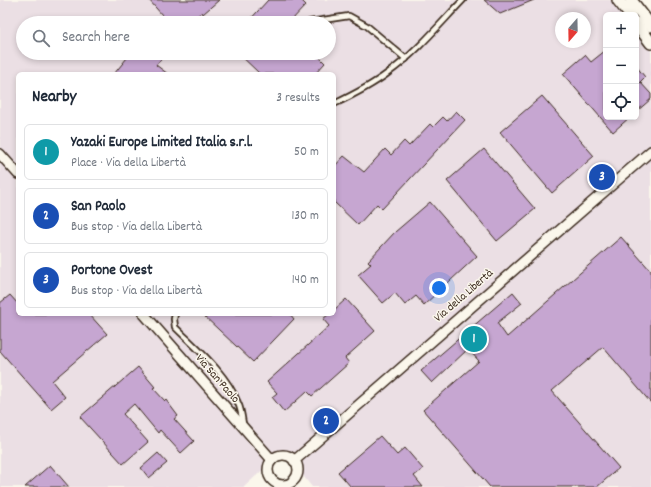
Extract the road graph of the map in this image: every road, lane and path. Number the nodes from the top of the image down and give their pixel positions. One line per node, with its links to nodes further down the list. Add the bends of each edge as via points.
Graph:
1 (463, 0): 9 (lane)
2 (618, 0): 4 (street)
3 (631, 0): 6 (street)
4 (628, 12)
5 (336, 18): 9 (lane, via 349,16 367,26)
6 (651, 26)
7 (639, 27): 8 (street)
8 (651, 43)
9 (406, 59): 10 (lane, via 363,90)
10 (336, 103)
11 (651, 151): 18 (street, Via della Libertà)
12 (0, 154): 13 (street)
13 (16, 172)
14 (146, 316): 16 (street, Via San Paolo)
15 (175, 316): 16 (lane, via 175,327 218,371 233,392 239,404)
16 (244, 428): 17 (street, Via San Paolo)
17 (272, 460): 18 (street, via 286,456); 19 (street, via 268,468)
18 (294, 461): 20 (street, via 297,474)
19 (269, 484): 20 (street)
20 (294, 484)

